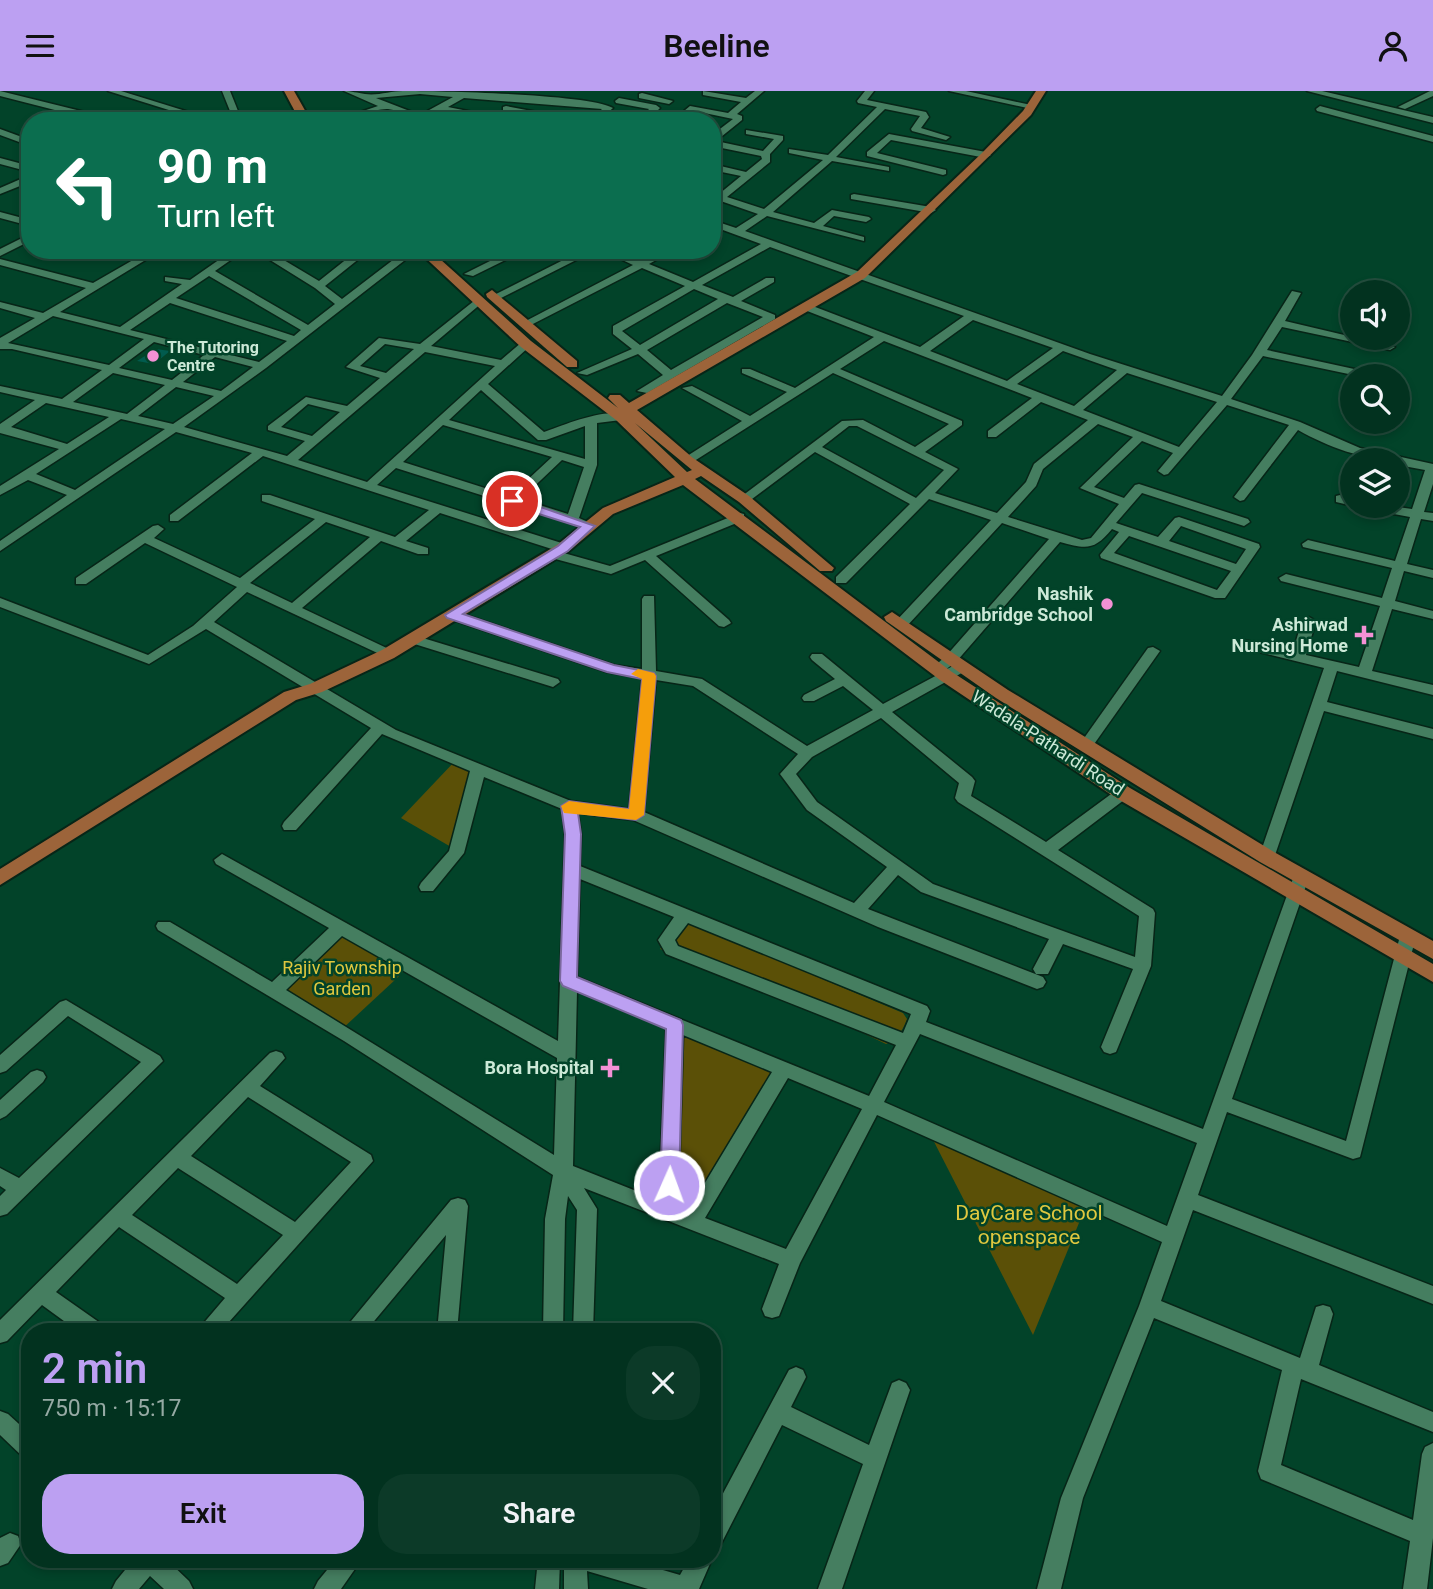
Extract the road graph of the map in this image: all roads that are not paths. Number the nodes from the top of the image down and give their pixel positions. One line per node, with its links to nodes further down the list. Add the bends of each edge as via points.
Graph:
1 (112, 91): 35 (street)
2 (226, 91): 36 (street)
3 (289, 91): 37 (main road)
4 (298, 91): 38 (main road)
5 (418, 91): 14 (street); 19 (street)
6 (481, 91): 19 (street)
7 (760, 91): 22 (street)
8 (870, 91): 25 (street, via 861,101)
9 (954, 91): 33 (street)
10 (1041, 91): 33 (main road)
11 (1311, 91): 16 (street)
12 (1371, 91): 23 (street)
13 (0, 93): 34 (street)
14 (355, 93): 24 (street)
15 (706, 93): 22 (street)
16 (1327, 93): 23 (street)
17 (1433, 93): 26 (street)
18 (560, 95): 20 (street); 28 (street); 45 (street)
19 (461, 96): 20 (street); 27 (street)
20 (521, 98): 31 (street)
21 (619, 101): 28 (street); 29 (street, via 629,94); 47 (street, via 656,108)
22 (748, 101): 51 (street)
23 (1354, 101): 52 (street)
24 (386, 106): 39 (street); 40 (street)
25 (883, 106): 57 (street, via 925,115 915,129); 65 (street)
26 (1402, 107)
27 (440, 108): 41 (street); 42 (street)
28 (609, 108): 46 (street)
29 (693, 108): 48 (street); 49 (street)
30 (1045, 108): 33 (main road)
31 (506, 109): 43 (street); 44 (street)
32 (1320, 109): 55 (street)
33 (1029, 110): 64 (main road)
34 (65, 112)
35 (183, 112)
36 (234, 112)
37 (302, 112)
38 (305, 112)
39 (366, 112)
40 (402, 112)
41 (435, 112)
42 (459, 112)
43 (502, 112)
44 (526, 112)
45 (542, 112)
46 (604, 112)
47 (652, 112)
48 (688, 112)
49 (712, 112)
50 (721, 114): 51 (street)
51 (730, 116): 56 (street, via 739,118)
52 (1430, 119): 55 (street)
53 (0, 132): 59 (street)
54 (749, 132): 63 (street, via 780,138)
55 (1404, 132): 58 (street)
56 (721, 133)
57 (947, 137)
58 (1433, 139)
59 (21, 140)
60 (912, 141): 66 (street); 66 (street, via 889,137 870,155); 67 (street)
61 (721, 143): 63 (street)
62 (792, 151): 65 (street)
63 (765, 154): 72 (street, via 767,160)
64 (986, 155): 67 (street); 76 (main road)
65 (830, 158): 67 (street); 80 (street)
66 (891, 160): 67 (street)
67 (926, 160): 71 (street)
68 (0, 161): 69 (street)
69 (21, 167)
70 (721, 169): 72 (street)
71 (943, 171)
72 (748, 175): 77 (street)
73 (21, 184): 75 (street)
74 (865, 187): 79 (street, via 849,200)
75 (0, 191)
76 (949, 193): 79 (main road); 107 (main road, via 943,212)
77 (721, 194)
78 (721, 199): 80 (street)
79 (931, 210): 107 (main road)
80 (766, 213): 84 (street); 86 (street)
81 (0, 215): 83 (street)
82 (866, 219): 84 (street, via 832,213)
83 (21, 221)
84 (815, 227): 87 (street)
85 (721, 228): 86 (street)
86 (737, 232): 89 (street)
87 (860, 239)
88 (21, 242): 90 (street)
89 (770, 243): 107 (street); 111 (street)
90 (0, 254)
91 (138, 259): 102 (street)
92 (227, 259): 105 (street)
93 (274, 259): 112 (street)
94 (355, 259): 112 (street)
95 (402, 259): 120 (street)
96 (433, 259): 118 (main road)
97 (449, 259): 106 (main road)
98 (502, 259): 106 (street)
99 (573, 259): 115 (street)
100 (629, 259): 104 (street)
101 (652, 259): 104 (street)
102 (142, 260): 113 (street)
103 (0, 262): 113 (street)
104 (642, 264): 111 (street); 125 (street)
105 (209, 272): 110 (street); 127 (street)
106 (469, 274): 115 (main road)
107 (867, 277): 121 (main road); 123 (street)
108 (169, 279): 110 (street)
109 (770, 280): 117 (street)
110 (192, 283): 116 (street)
111 (695, 285): 117 (street); 136 (street, via 617,328)
112 (319, 286): 120 (street)
113 (95, 287): 122 (street)
114 (1296, 293): 124 (street)
115 (495, 297): 125 (main road)
116 (169, 299): 126 (street); 131 (street)
117 (731, 299): 136 (street); 148 (street, via 771,317)
118 (479, 300): 133 (main road); 134 (street)
119 (0, 305): 122 (street)
120 (343, 305): 127 (street)
121 (812, 309): 129 (street); 153 (main road); 165 (main road)
122 (48, 315): 126 (street); 132 (street)
123 (973, 315): 135 (street); 137 (street)
124 (1280, 323): 128 (street); 138 (street)
125 (525, 324): 147 (main road)
126 (121, 331): 130 (street)
127 (309, 331): 131 (street)
128 (1340, 336)
129 (882, 337): 137 (street); 145 (street)
130 (151, 339): 139 (street); 142 (street)
131 (296, 340): 141 (street)
132 (0, 344): 142 (street)
133 (526, 344): 140 (street); 165 (main road)
134 (422, 346): 140 (street); 149 (street); 149 (street, via 383,340 352,367)
135 (1062, 347): 143 (street); 152 (street)
136 (639, 350): 147 (street); 148 (street)
137 (921, 352): 152 (street)
138 (1262, 352): 144 (street); 160 (street)
139 (211, 355): 141 (street); 150 (street)
140 (503, 364): 151 (street)
141 (262, 366): 157 (street)
142 (109, 369): 150 (street); 161 (street)
143 (1125, 369): 160 (street); 163 (street)
144 (1340, 369)
145 (834, 370): 156 (street); 182 (street, via 958,423)
146 (746, 371): 156 (street)
147 (583, 373): 165 (main road)
148 (671, 375): 155 (street)
149 (387, 377): 162 (street)
150 (172, 383): 157 (street); 164 (street)
151 (481, 384): 167 (street); 174 (street)
152 (1007, 386): 158 (street)
153 (688, 388): 165 (main road); 168 (street)
154 (0, 389): 159 (street)
155 (643, 391)
156 (796, 392): 168 (street)
157 (223, 395): 171 (street)
158 (1039, 398): 163 (street); 173 (street)
159 (44, 399): 161 (street); 172 (street)
160 (1226, 402): 170 (street); 183 (street)
161 (63, 404): 164 (street)
162 (348, 410): 176 (street); 176 (street, via 306,400 272,428)
163 (1074, 412): 169 (street)
164 (124, 417): 171 (street); 179 (street)
165 (628, 417): 166 (street); 190 (main road)
166 (591, 420): 174 (street); 188 (street)
167 (440, 421): 177 (street); 186 (street)
168 (751, 421): 190 (street)
169 (1096, 421): 175 (street); 207 (street, via 1038,467 1032,483)
170 (1296, 423): 180 (street); 196 (street)
171 (175, 428): 181 (street); 195 (street)
172 (1, 429): 179 (street)
173 (992, 434)
174 (542, 437): 177 (street)
175 (1140, 437): 183 (street); 201 (street, via 1086,488)
176 (313, 440): 185 (street)
177 (524, 444): 184 (street)
178 (814, 447): 182 (street, via 852,421); 198 (street); 199 (street)
179 (69, 448): 192 (street)
180 (1348, 448)
181 (261, 452): 185 (street); 209 (street)
182 (916, 452): 199 (street, via 952,469)
183 (1181, 452): 191 (street)
184 (561, 455): 188 (street); 200 (street)
185 (289, 461): 193 (street)
186 (393, 463): 193 (street); 200 (street)
187 (1410, 464): 189 (street)
188 (591, 465): 210 (street)
189 (1432, 468): 204 (street)
190 (692, 470): 198 (main road, Wadala-Pathardi Road); 206 (main road, Wadala-Pathardi Road); 213 (main road, via 608,511)
191 (1164, 471)
192 (27, 475): 194 (street); 195 (street)
193 (369, 485): 202 (street)
194 (1, 492)
195 (77, 495): 222 (street)
196 (1240, 497)
197 (266, 498): 205 (street)
198 (744, 499): 230 (main road, Wadala-Pathardi Road)
199 (924, 500): 207 (street); 230 (street)
200 (512, 501): 210 (street)
201 (1127, 503): 211 (street, via 1139,488); 212 (street)
202 (439, 508): 219 (street); 224 (street)
203 (1410, 513): 204 (street)
204 (1416, 514): 208 (street); 226 (street)
205 (325, 517): 216 (street); 232 (street)
206 (740, 517): 225 (street); 250 (main road, Wadala-Pathardi Road)
207 (1000, 517): 217 (street); 242 (street)
208 (1433, 517)
209 (173, 518)
210 (572, 520): 213 (street)
211 (1244, 522)
212 (1108, 524): 215 (street); 217 (street, via 1089,543)
213 (589, 526): 224 (main road)
214 (158, 529): 218 (street)
215 (1127, 530): 220 (street); 227 (street, via 1106,555 1220,595)
216 (379, 536): 219 (street); 236 (street)
217 (1057, 537): 250 (street)
218 (144, 538): 231 (street); 232 (street)
219 (397, 542): 223 (street)
220 (1161, 542): 227 (street); 227 (street, via 1179,521 1254,547)
221 (1308, 544): 226 (street)
222 (0, 547)
223 (424, 551)
224 (558, 551): 225 (street, via 611,570); 237 (main road)
225 (647, 555): 241 (street)
226 (1399, 565): 228 (street); 235 (street)
227 (1238, 569)
228 (1433, 574)
229 (1286, 578): 235 (street)
230 (841, 580): 242 (main road, Wadala-Pathardi Road)
231 (81, 581)
232 (243, 585): 236 (street); 240 (street)
233 (649, 599): 252 (street)
234 (0, 602): 240 (street, via 149,660)
235 (1387, 604): 238 (street); 251 (street)
236 (293, 609): 246 (street)
237 (452, 615): 243 (main road); 252 (street, via 612,669)
238 (1433, 615)
239 (1309, 621): 248 (street)
240 (205, 623): 255 (street)
241 (724, 623)
242 (901, 624): 250 (main road, Wadala-Pathardi Road)
243 (413, 639): 246 (main road); 254 (street)
244 (1244, 644): 248 (street)
245 (1153, 651): 262 (street)
246 (388, 654): 255 (main road)
247 (817, 657): 253 (street)
248 (1298, 657): 249 (street)
249 (1332, 665): 251 (street); 258 (street)
250 (949, 667): 259 (street); 262 (main road, Wadala-Pathardi Road); 265 (main road, Wadala-Pathardi Road)
251 (1364, 673): 256 (street)
252 (649, 676): 263 (street, via 697,682); 267 (street)
253 (844, 680): 257 (street); 259 (street)
254 (553, 683)
255 (316, 688): 260 (street); 274 (main road, via 290,696); 277 (main road, via 299,704)
256 (1433, 690)
257 (809, 698)
258 (1319, 705): 261 (street); 270 (street)
259 (881, 712): 263 (street); 269 (street, via 967,781 963,798)
260 (380, 727): 264 (street); 268 (street)
261 (1433, 734)
262 (1087, 744): 270 (main road, Wadala-Pathardi Road)
263 (807, 753): 272 (street, via 788,774 812,806)
264 (478, 769): 266 (street); 276 (street, via 456,853)
265 (1124, 793): 269 (street); 275 (main road, Wadala-Pathardi Road)
266 (569, 806): 267 (street); 273 (street)
267 (636, 815): 278 (street)
268 (290, 826)
269 (1047, 850): 286 (street, via 1147,913)
270 (1267, 857): 275 (main road, Wadala-Pathardi Road)
271 (222, 860): 281 (street)
272 (897, 867): 278 (street); 282 (street, via 927,888)
273 (572, 869): 279 (street); 288 (street)
274 (0, 878)
275 (1298, 886): 283 (main road, Wadala-Pathardi Road); 285 (main road, Wadala-Pathardi Road); 299 (street)
276 (428, 887)
277 (0, 893)
278 (857, 911): 282 (street, via 960,954 1040,975)
279 (685, 915): 291 (street, via 921,1011); 291 (street, via 667,940 672,950)
280 (164, 926): 289 (street)
281 (341, 927): 289 (street); 293 (street)
282 (1059, 936): 286 (street)
283 (1408, 936): 284 (main road, Wadala-Pathardi Road); 285 (street)
284 (1433, 951)
285 (1402, 956): 287 (main road, Wadala-Pathardi Road); 299 (street, via 1353,1151)
286 (1143, 966): 292 (street)
287 (1433, 974)
288 (569, 981): 290 (street); 293 (street)
289 (274, 991): 304 (street)
290 (675, 1025): 296 (street); 309 (street)
291 (912, 1033): 300 (street); 302 (street)
292 (1110, 1047)
293 (566, 1054): 304 (street)
294 (276, 1058): 298 (street)
295 (0, 1066): 306 (street, via 69,1008 154,1062)
296 (783, 1070): 300 (street); 311 (street)
297 (37, 1077): 301 (street)
298 (247, 1087): 303 (street); 312 (street, via 364,1161)
299 (1222, 1103): 302 (street)
300 (875, 1106): 313 (street); 314 (street)
301 (0, 1111)
302 (1208, 1139): 307 (street)
303 (177, 1157): 310 (street); 312 (street)
304 (563, 1171): 309 (street); 325 (street, via 555,1219); 326 (street, via 587,1209)
305 (0, 1176): 306 (street)
306 (20, 1189): 308 (street)
307 (1187, 1199): 313 (street); 316 (street)
308 (0, 1208)
309 (668, 1211): 311 (street)
310 (118, 1216): 315 (street); 317 (street)
311 (692, 1221): 314 (street)
312 (297, 1234): 317 (street)
313 (1173, 1238): 318 (street)
314 (791, 1260): 319 (street)
315 (41, 1293): 321 (street); 327 (street)
316 (1433, 1295)
317 (239, 1296): 322 (street)
318 (1149, 1306): 328 (street); 353 (street, via 1072,1499)
319 (772, 1309)
320 (1323, 1314): 328 (street)
321 (83, 1323)
322 (214, 1323)
323 (360, 1323): 324 (street, via 458,1206)
324 (448, 1323)
325 (553, 1323)
326 (583, 1323)
327 (0, 1334)
328 (1301, 1368): 333 (street); 338 (street, via 1269,1471)
329 (796, 1377): 331 (street)
330 (899, 1390): 336 (street)
331 (779, 1412): 336 (street); 337 (street)
332 (0, 1421): 334 (street)
333 (1433, 1422)
334 (21, 1441)
335 (1433, 1454): 338 (street)
336 (874, 1458): 352 (street)
337 (721, 1521)
338 (1422, 1535): 354 (street)
339 (142, 1568): 346 (street)
340 (159, 1568): 347 (street)
341 (344, 1568): 348 (street)
342 (548, 1568): 349 (street)
343 (575, 1568): 350 (street)
344 (616, 1568): 351 (street)
345 (696, 1568): 351 (street)
346 (124, 1589)
347 (181, 1589)
348 (326, 1589)
349 (547, 1589)
350 (576, 1589)
351 (686, 1589)
352 (830, 1589)
353 (1049, 1589)
354 (1415, 1589)

